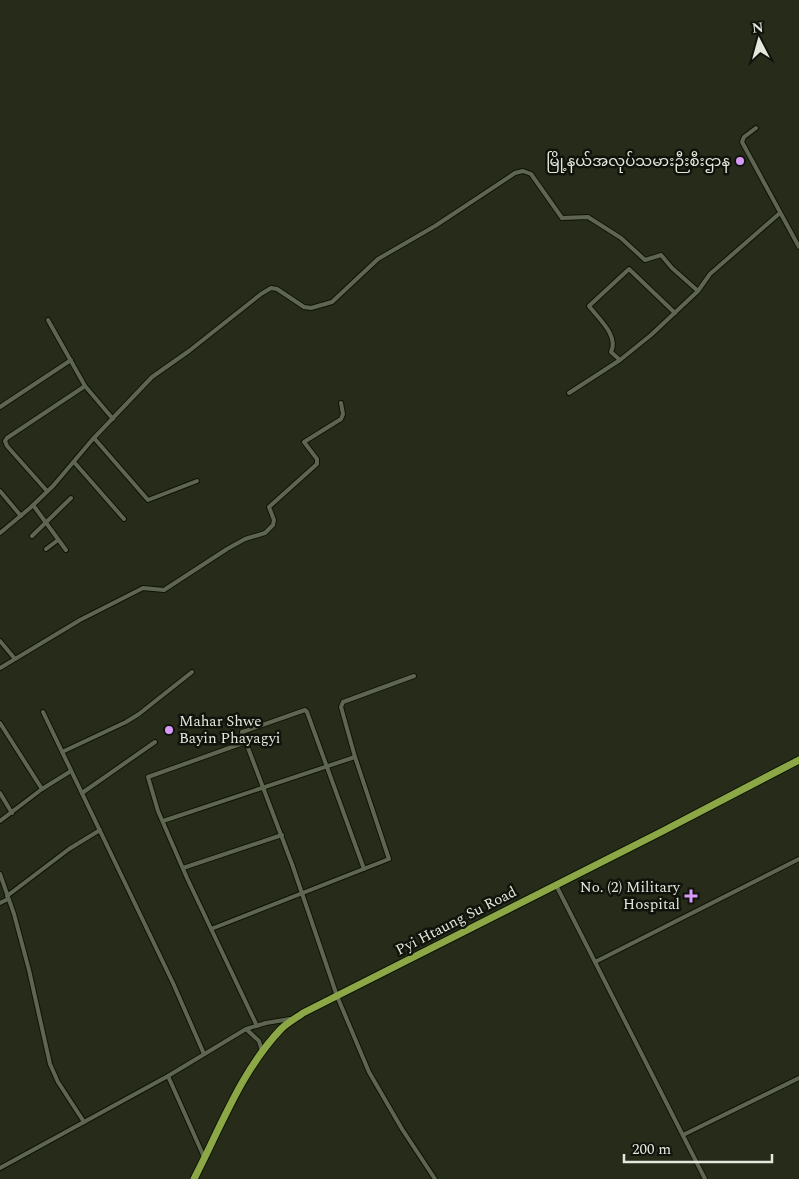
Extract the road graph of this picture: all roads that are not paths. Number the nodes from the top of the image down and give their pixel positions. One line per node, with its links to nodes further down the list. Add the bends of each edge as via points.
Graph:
1 (756, 128): 2 (street, via 742,142)
2 (780, 213): 3 (street); 4 (street, via 710,274)
3 (799, 247)
4 (698, 291): 5 (street); 13 (street, via 661,255 645,260 621,238 588,217 562,218 531,174 523,170 378,259 332,302 311,308 304,307 277,289 271,288 261,294 152,377)
5 (674, 313): 8 (street); 8 (street, via 629,270 589,306 612,336 612,352)
6 (48, 320): 7 (street)
7 (71, 360): 9 (street); 12 (street)
8 (620, 360): 10 (street)
9 (85, 386): 13 (street); 18 (street, via 5,441)
10 (569, 393)
11 (341, 403): 30 (street, via 341,419 304,442 317,459 317,464 269,507 274,520 265,533 227,549 164,590 143,588 80,620)
12 (0, 407)
13 (113, 418): 14 (street)
14 (94, 438): 15 (street); 16 (street, via 148,500)
15 (74, 462): 18 (street); 22 (street)
16 (197, 481)
17 (0, 491): 21 (street)
18 (47, 491): 20 (street)
19 (71, 498): 23 (street)
20 (33, 505): 21 (street); 23 (street)
21 (21, 516): 24 (street)
22 (124, 519)
23 (46, 523): 25 (street); 26 (street)
24 (0, 533)
25 (32, 536)
26 (58, 540): 27 (street); 28 (street)
27 (46, 549)
28 (66, 550)
29 (0, 640): 30 (street)
30 (15, 659): 31 (street)
31 (0, 668)
32 (192, 672): 38 (street, via 126,722)
33 (414, 676): 39 (street, via 343,702 341,707)
34 (43, 712): 38 (street)
35 (0, 723): 44 (street)
36 (155, 742): 46 (street)
37 (246, 742): 41 (street, via 242,732 305,710); 43 (street); 49 (street, via 148,777)
38 (62, 752): 42 (street)
39 (355, 757): 41 (street); 54 (street, via 389,859)
40 (799, 760): 56 (highway, Pyi Htaung Su Road)
41 (327, 766): 43 (street); 54 (street)
42 (71, 771): 44 (street); 46 (street)
43 (264, 786): 49 (street); 51 (street)
44 (42, 789): 47 (street)
45 (0, 793): 47 (street)
46 (82, 793): 50 (street)
47 (12, 813): 48 (street)
48 (0, 821)
49 (163, 822): 53 (street)
50 (100, 830): 58 (street, via 69,849); 67 (street)
51 (282, 835): 53 (street); 57 (street)
52 (799, 860): 61 (street)
53 (183, 868): 60 (street)
54 (364, 869): 57 (street)
55 (0, 874): 58 (street)
56 (556, 886): 61 (street); 62 (highway, Pyi Htaung Su Road)
57 (302, 894): 60 (street); 62 (street)
58 (8, 898): 59 (street); 70 (street, via 29,970 50,1064)
59 (0, 903)
60 (211, 930): 64 (street)
61 (595, 962): 71 (street)
62 (337, 996): 63 (highway, Pyi Htaung Su Road); 75 (street, via 369,1072)
63 (296, 1018): 64 (street); 66 (highway, Pyi Htaung Su Road, via 282,1028)
64 (256, 1026): 65 (street)
65 (246, 1029): 66 (street, via 259,1041); 67 (street)
66 (262, 1053): 72 (highway, Pyi Htaung Su Road, via 233,1100)
67 (204, 1054): 68 (street)
68 (168, 1076): 70 (street); 72 (street)
69 (799, 1078): 71 (street)
70 (84, 1122): 73 (street)
71 (683, 1135): 76 (street)
72 (205, 1159): 74 (highway, Pyi Htaung Su Road)
73 (0, 1168)
74 (194, 1179)
75 (435, 1179)
76 (705, 1179)

